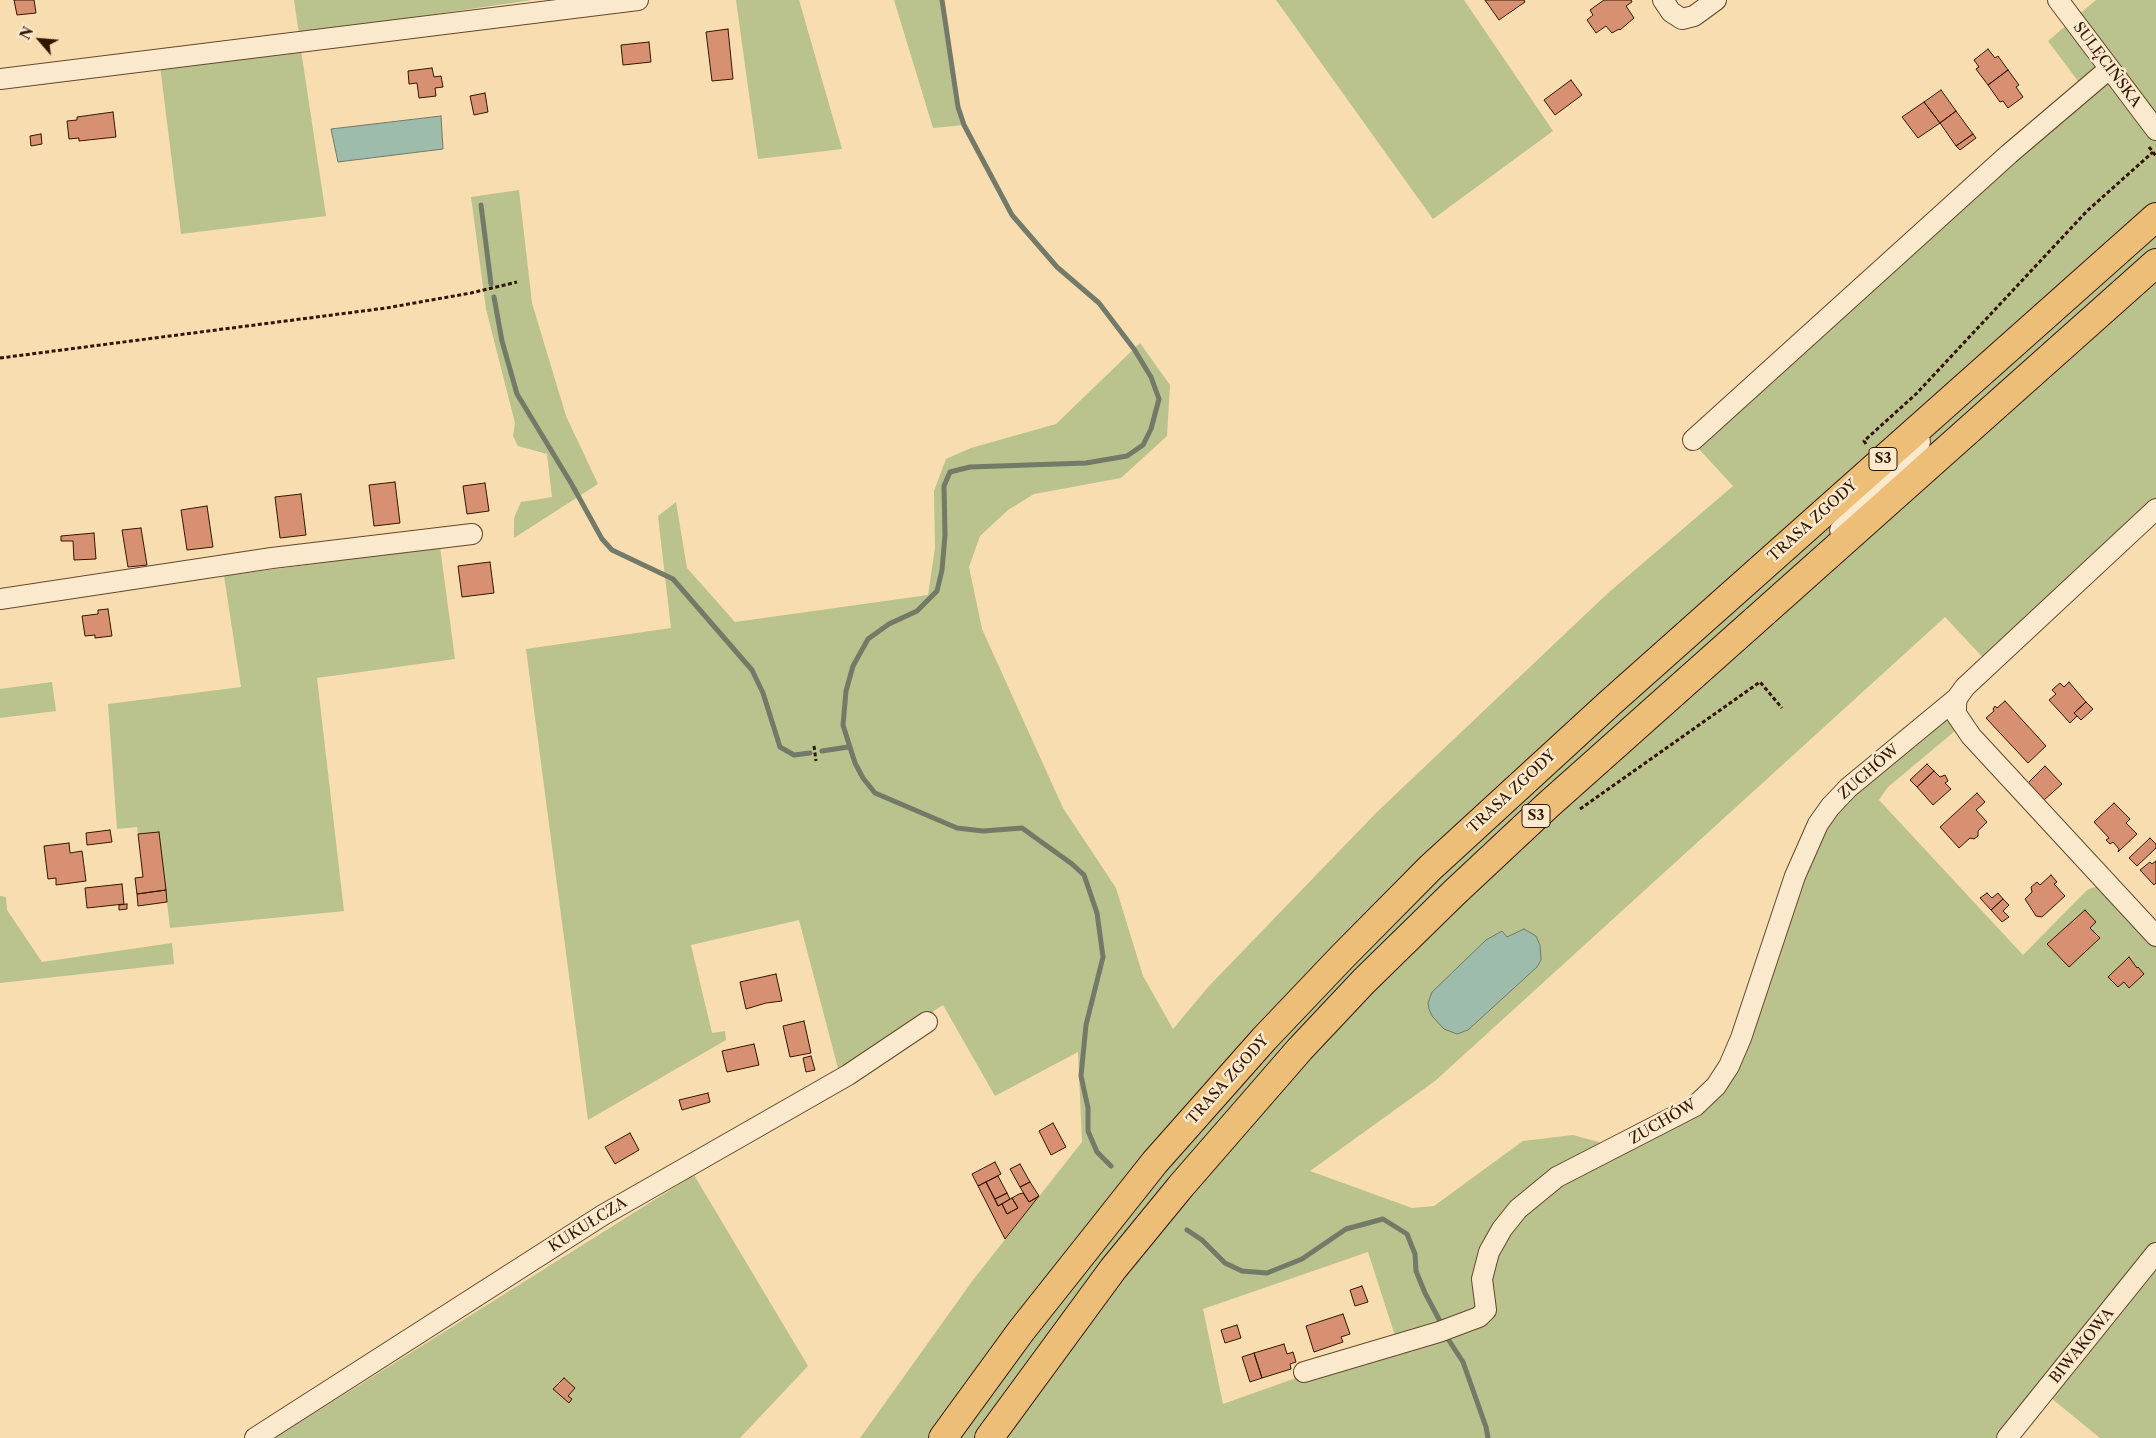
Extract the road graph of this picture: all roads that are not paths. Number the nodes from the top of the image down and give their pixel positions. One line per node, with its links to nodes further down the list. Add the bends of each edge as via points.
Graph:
1 (638, 0): 6 (street)
2 (1663, 0): 3 (street, via 1671,12 1682,19 1694,16)
3 (1716, 0)
4 (2058, 0): 5 (street, SULĘCIŃSKA)
5 (2109, 69): 7 (street, SULĘCIŃSKA); 12 (street, via 2009,154)
6 (0, 79)
7 (2156, 130)
8 (2156, 218): 10 (highway, TRASA ZGODY / S3)
9 (2156, 263): 11 (highway, S3)
10 (1986, 368): 13 (street); 16 (highway, TRASA ZGODY / S3)
11 (2008, 394): 13 (street); 18 (highway, S3)
12 (1693, 440)
13 (1884, 481): 16 (street); 18 (street)
14 (2156, 509): 19 (street, ZUCHÓW)
15 (472, 534): 17 (street, via 272,558)
16 (1755, 572): 25 (highway, TRASA ZGODY / S3, via 1430,868 1316,984 1155,1162 1021,1331)
17 (0, 599)
18 (1777, 600): 26 (highway, S3, via 1462,885 1306,1042 1113,1269)
19 (1957, 698): 20 (street, via 1956,714 1971,736); 23 (street, ZUCHÓW, via 1848,788 1818,824 1795,876 1741,1038 1716,1086 1695,1106 1556,1177 1518,1209 1489,1252 1482,1279 1486,1310 1479,1317)
20 (2156, 936)
21 (927, 1022): 24 (street, KUKUŁCZA, via 848,1075 603,1215)
22 (2154, 1263): 27 (street, BIWAKOWA)
23 (1304, 1372)
24 (255, 1438)
25 (943, 1438)
26 (989, 1438)
27 (2008, 1438)

